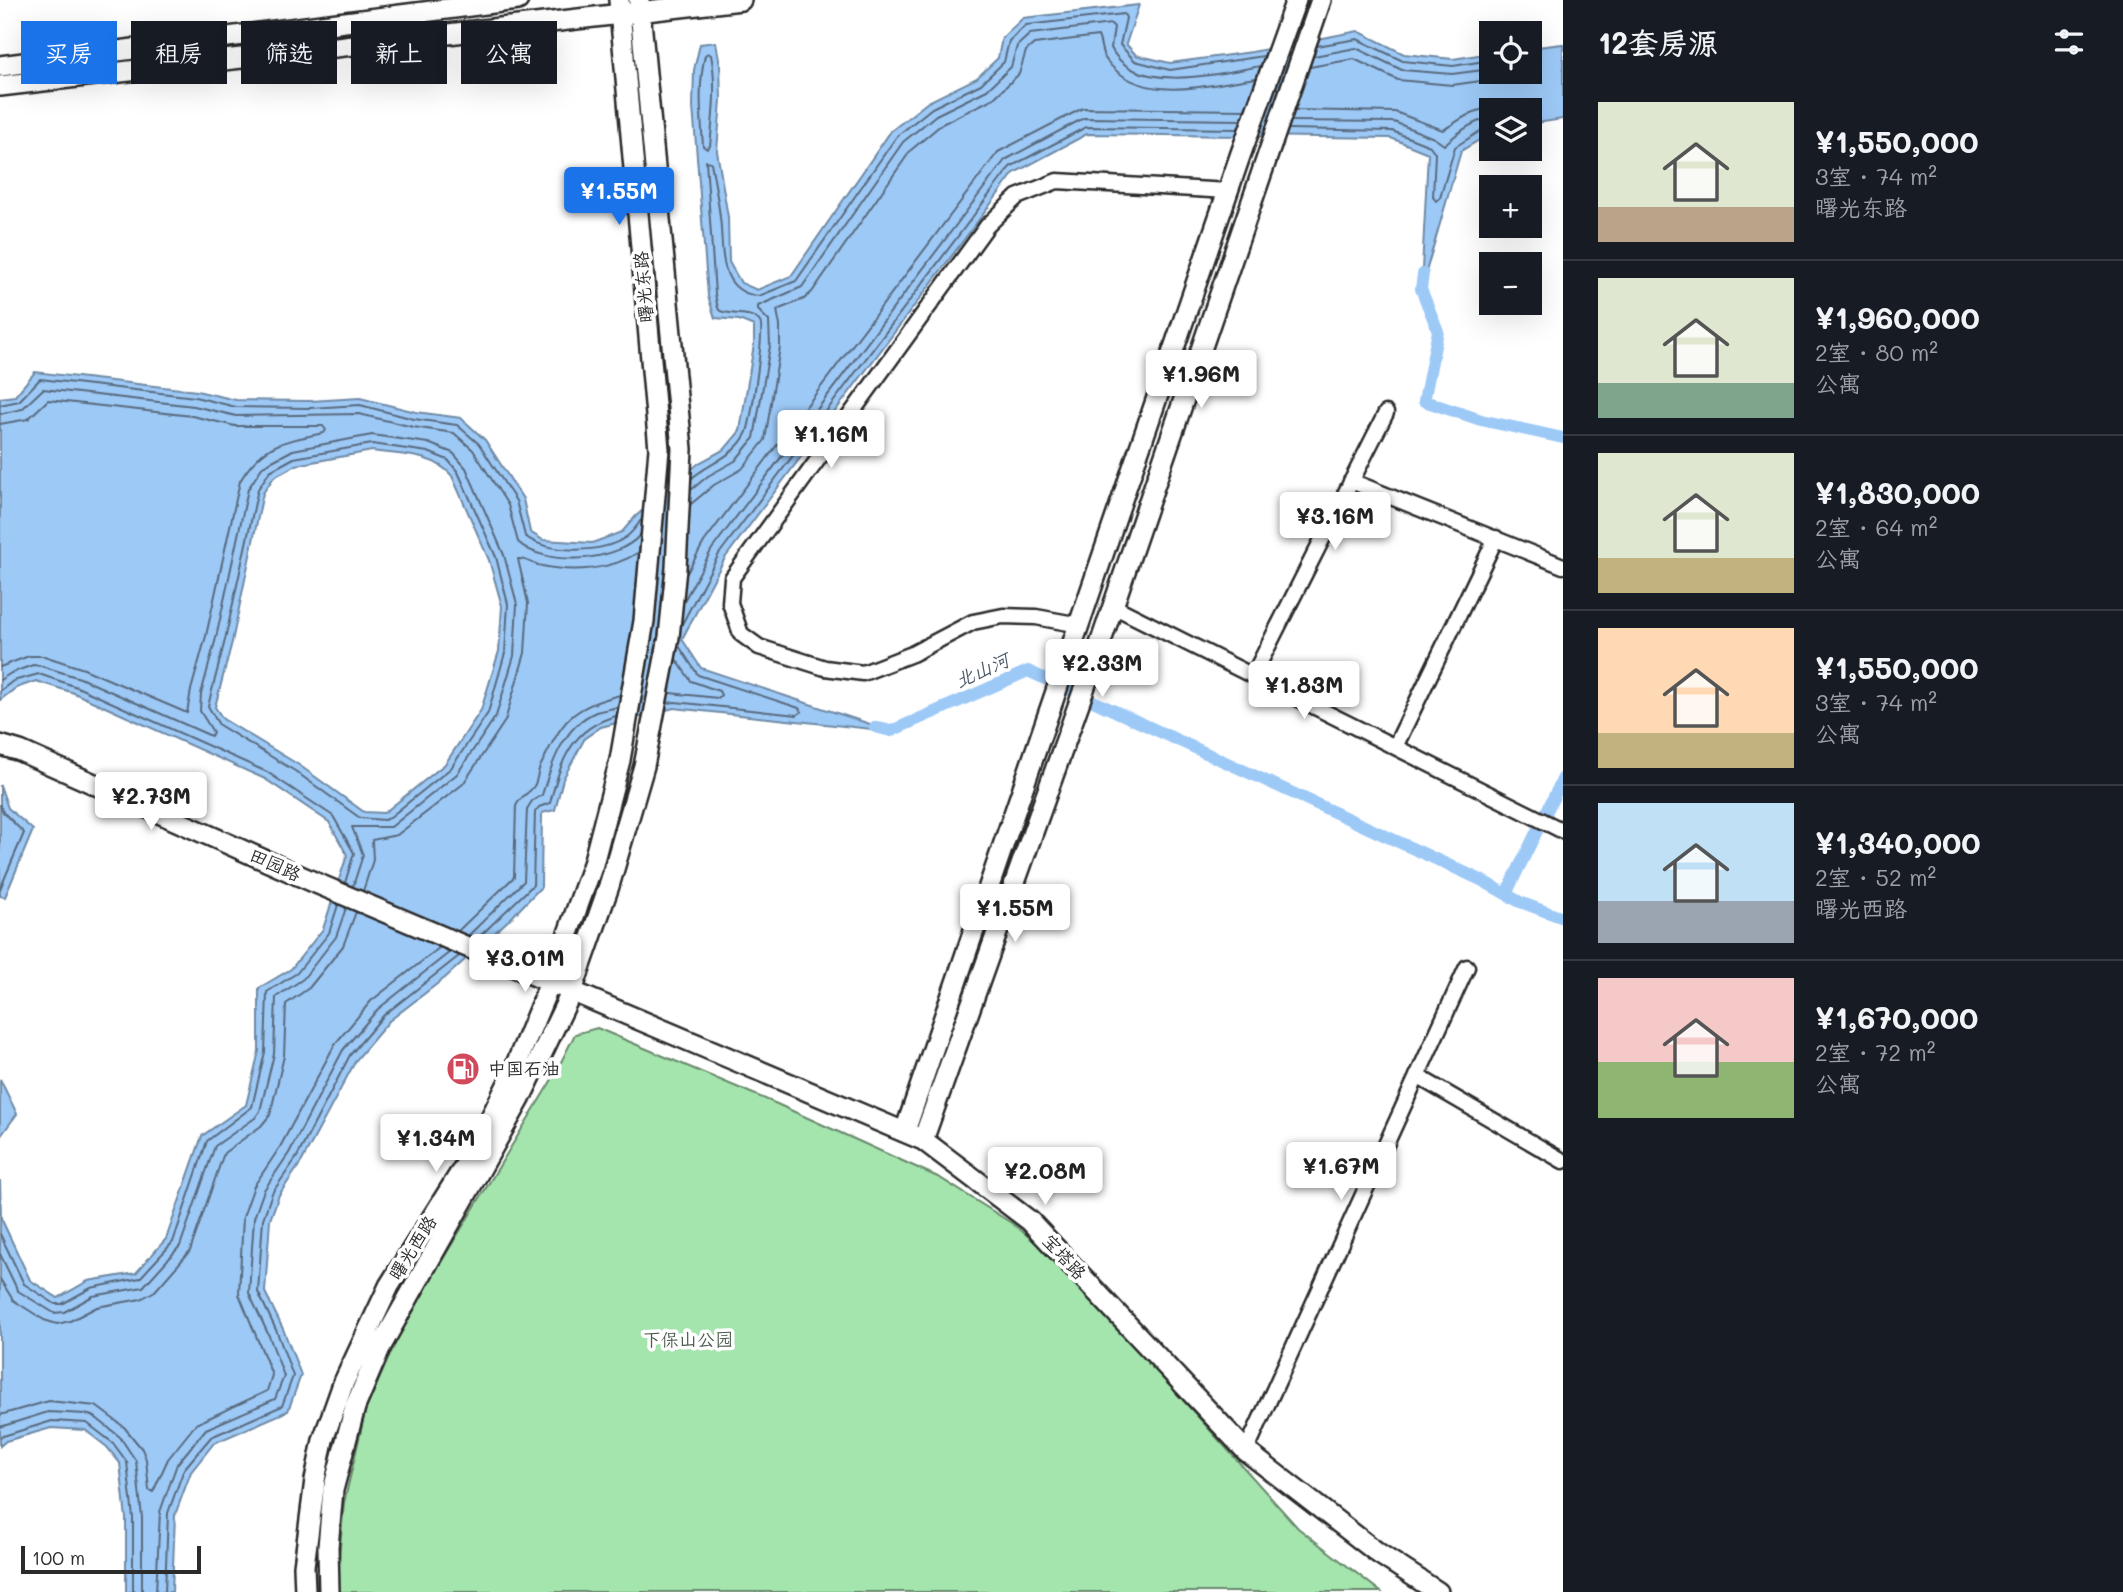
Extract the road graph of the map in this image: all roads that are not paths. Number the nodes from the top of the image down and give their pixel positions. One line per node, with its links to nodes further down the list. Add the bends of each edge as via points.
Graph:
1 (518, 0): 7 (main road)
2 (741, 0): 3 (main road)
3 (640, 6): 5 (main road); 20 (main road, 曙光东路, via 682,449 669,637)
4 (1294, 6): 9 (main road)
5 (620, 7): 8 (main road); 19 (main road, 曙光东路, via 659,449 644,621)
6 (1318, 7): 14 (main road)
7 (0, 66)
8 (0, 86)
9 (1228, 191): 15 (main road); 15 (street, via 1057,181 1017,198 987,226 732,578 730,603 741,634 759,647 837,670 863,673 973,622 1003,616 1036,617)
10 (1386, 413): 11 (street)
11 (1351, 481): 12 (street); 16 (street)
12 (1496, 538): 13 (street); 18 (street)
13 (1563, 566)
14 (1113, 606): 16 (street); 27 (main road)
15 (1077, 634): 26 (main road)
16 (1252, 676): 18 (street)
17 (0, 745): 23 (main road, 田园路)
18 (1395, 747): 21 (street)
19 (620, 760): 23 (main road, 曙光西路, via 593,864)
20 (644, 766): 24 (main road, 曙光西路)
21 (1560, 830)
22 (1467, 967): 25 (street)
23 (550, 983): 24 (main road, 宝塔路); 30 (main road, 曙光西路, via 474,1152 389,1286 343,1384 315,1480)
24 (572, 991): 26 (main road, 宝塔路); 31 (main road, 曙光西路, via 520,1099 380,1348 355,1407 333,1490)
25 (1417, 1076): 28 (street); 29 (street)
26 (905, 1131): 27 (main road, 宝塔路)
27 (923, 1140): 29 (main road, 宝塔路, via 1030,1220)
28 (1563, 1161)
29 (1246, 1451): 32 (main road, 宝塔路, via 1378,1553)
30 (305, 1592)
31 (329, 1592)
32 (1438, 1592)

